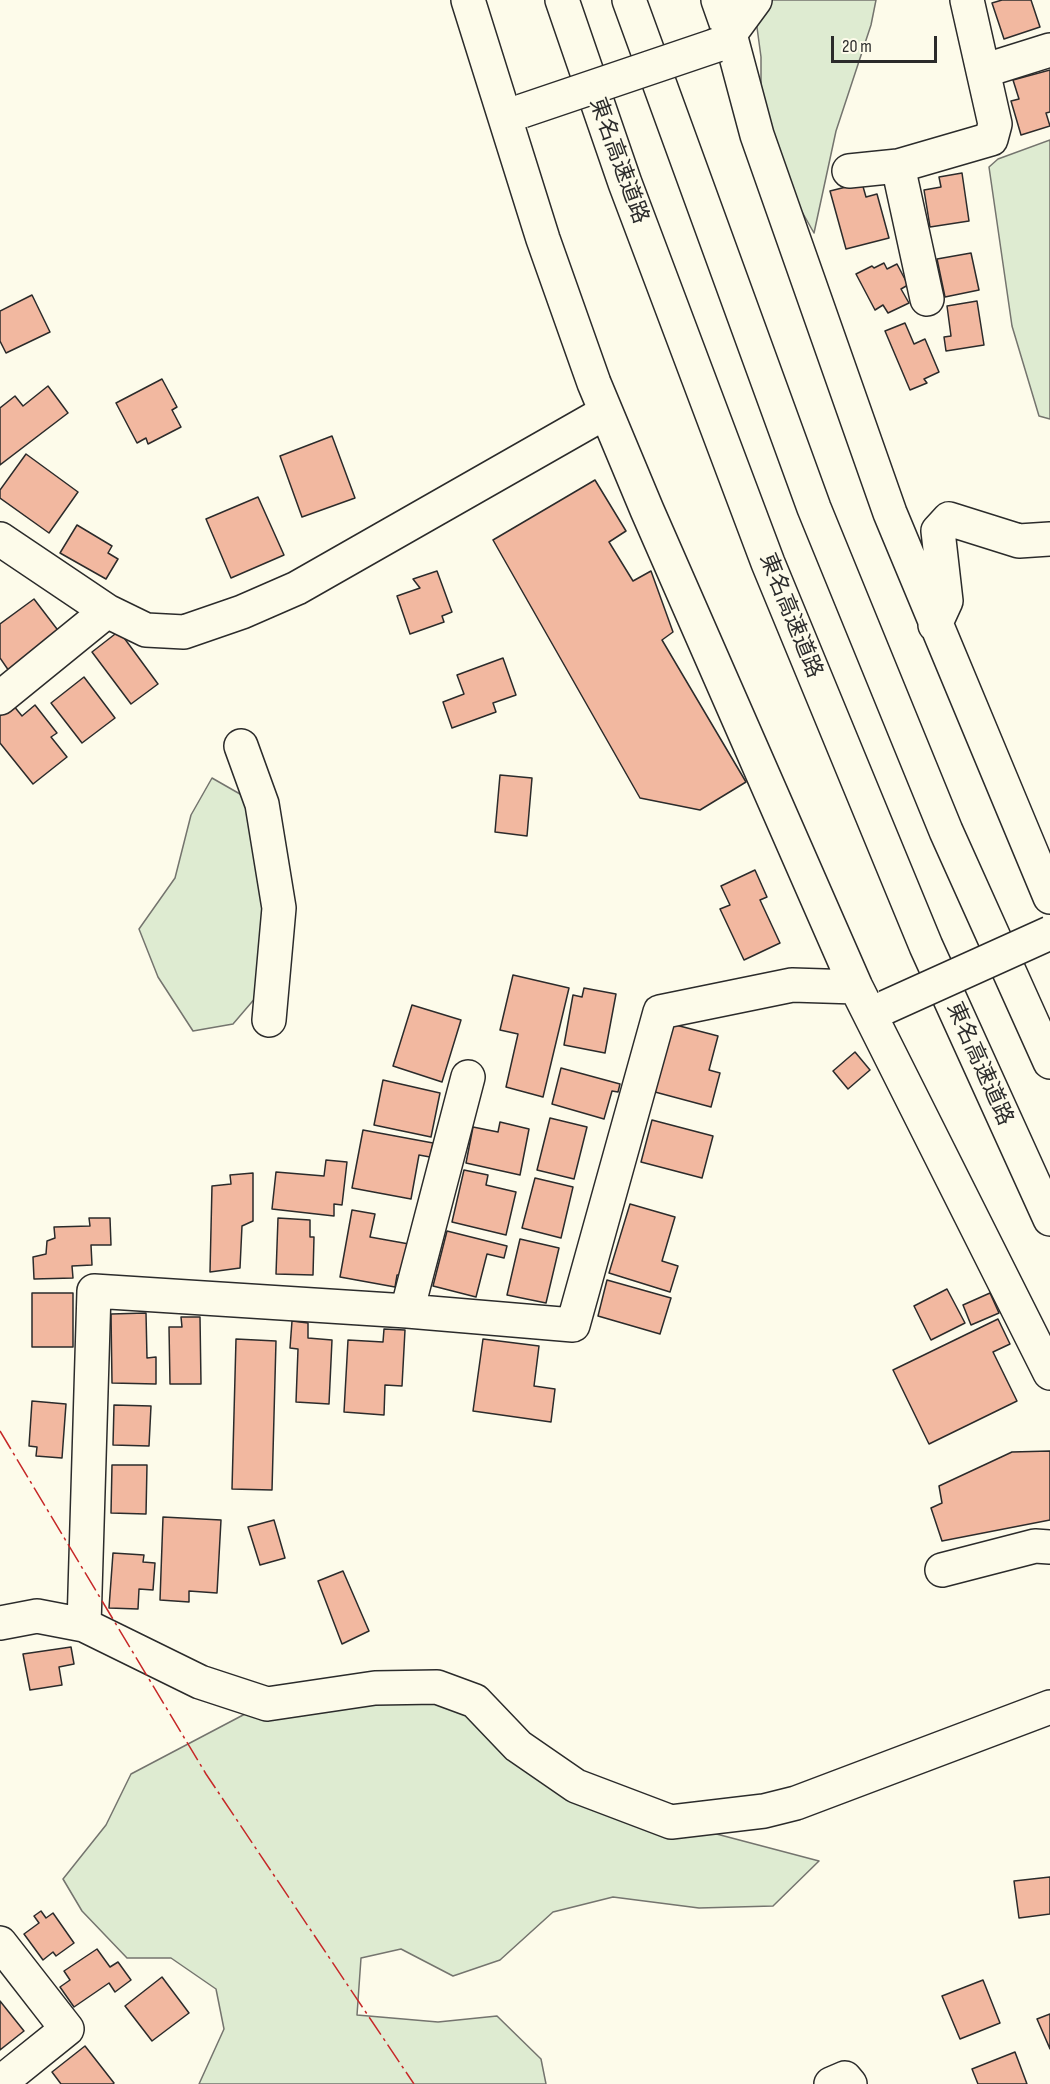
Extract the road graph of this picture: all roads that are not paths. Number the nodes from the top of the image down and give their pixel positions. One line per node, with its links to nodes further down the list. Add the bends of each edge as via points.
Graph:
1 (468, 0): 10 (main road)
2 (562, 0): 28 (main road, 東名高速道路, via 625,183 768,563 926,946)
3 (629, 0): 26 (main road, via 814,508 946,831)
4 (718, 0): 7 (main road)
5 (755, 0): 7 (main road)
6 (967, 0): 9 (main road)
7 (723, 39): 10 (main road, bridge); 18 (main road, via 890,513)
8 (1050, 50): 9 (main road)
9 (983, 71): 11 (main road, via 995,124 991,139)
10 (514, 113): 14 (main road, via 543,239)
11 (898, 166): 12 (main road); 13 (main road)
12 (849, 171)
13 (927, 298)
14 (606, 412): 17 (main road, via 297,588 242,612 184,632 146,630); 23 (main road)
15 (0, 539): 17 (main road)
16 (1050, 539): 18 (main road, via 1019,541 949,519 938,531 946,601)
17 (107, 611): 19 (main road)
18 (935, 625): 21 (main road)
19 (0, 698)
20 (241, 746): 25 (main road, via 262,804 279,908)
21 (1050, 897)
22 (1050, 933): 24 (main road, bridge)
23 (856, 987): 29 (main road, via 792,985 660,1012 573,1325); 30 (main road)
24 (886, 1008)
25 (269, 1020)
26 (1050, 1062)
27 (468, 1077): 29 (main road)
28 (1050, 1219)
29 (407, 1311): 34 (main road, via 94,1291)
30 (1050, 1372)
31 (1050, 1547): 32 (main road, via 1035,1546)
32 (942, 1570)
33 (0, 1623): 34 (main road, via 37,1616)
34 (84, 1625): 35 (main road, via 200,1682 267,1704 375,1688 437,1687 475,1701 518,1746 576,1786 671,1822 764,1811 796,1803)
35 (1050, 1707)
36 (0, 1943): 37 (main road, via 67,2029)
37 (0, 2083)
38 (831, 2084): 39 (main road, via 845,2078)
39 (850, 2084)

